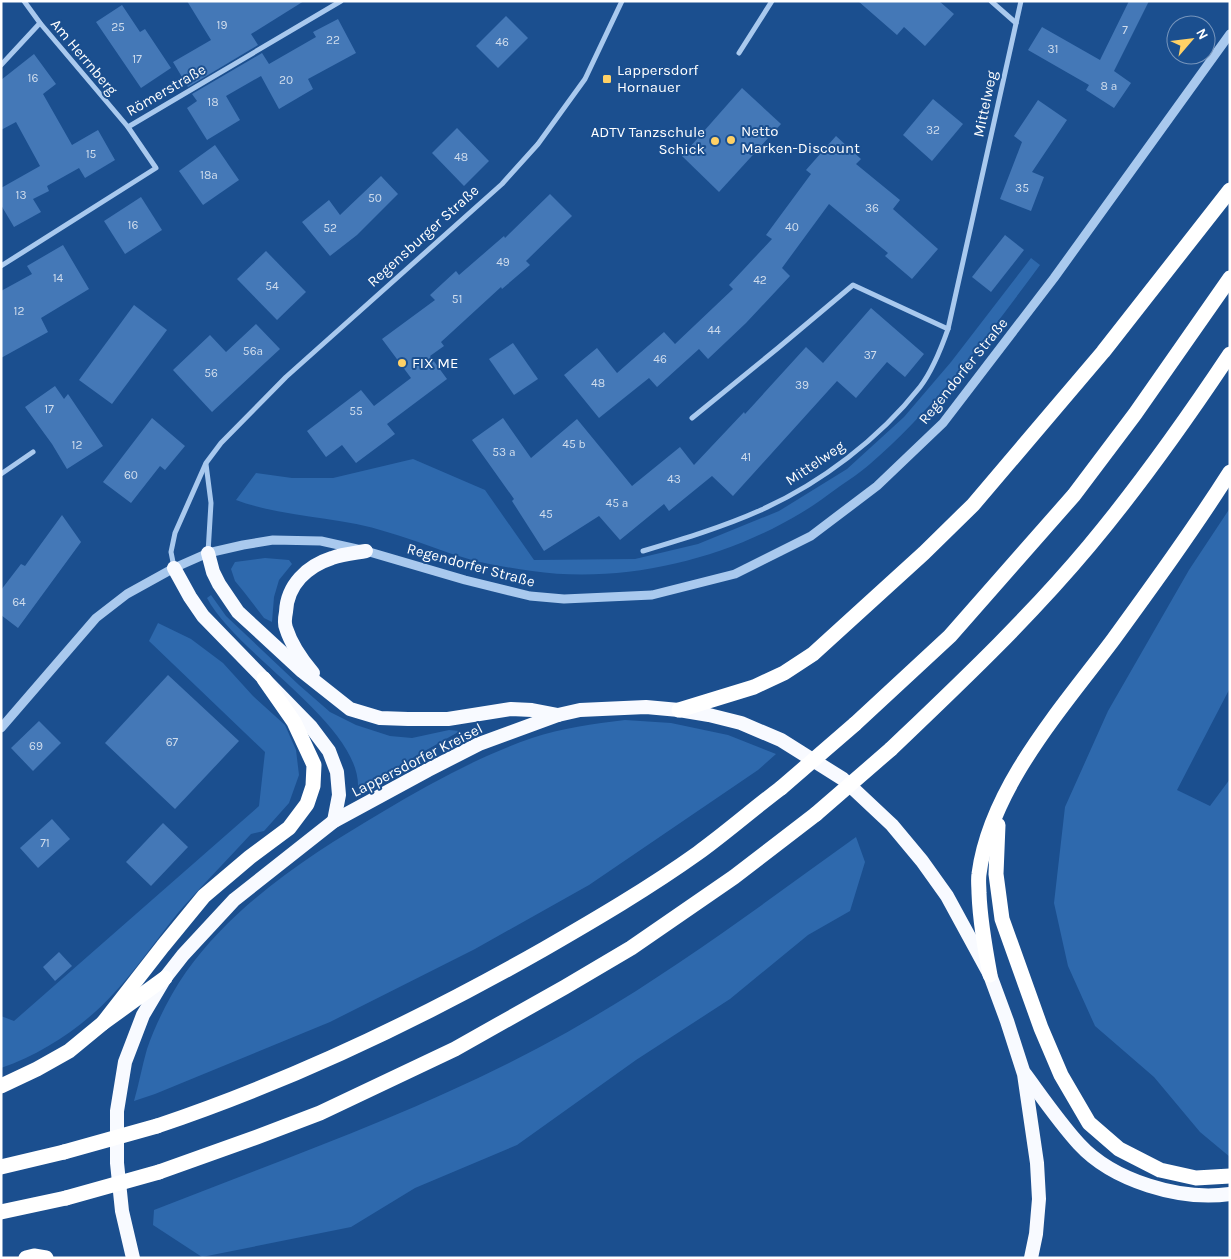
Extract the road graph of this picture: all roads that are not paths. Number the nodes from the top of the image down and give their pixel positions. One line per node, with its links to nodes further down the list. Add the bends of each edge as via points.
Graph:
1 (24, 1): 7 (street, Am Herrnberg)
2 (341, 1): 12 (street, Römerstraße)
3 (622, 1): 20 (street, Regensburger Straße, via 584,79 528,156 502,184 286,377 221,443)
4 (772, 1): 10 (street)
5 (991, 1): 8 (street)
6 (1021, 1): 8 (street, Mittelweg)
7 (40, 23): 11 (street); 12 (street, Am Herrnberg)
8 (1016, 23): 16 (street, Mittelweg)
9 (1230, 34): 23 (street, Regendorfer Straße, via 1054,278 943,423 877,486 811,536 735,574 652,595 583,598 530,596)
10 (739, 53)
11 (1, 65)
12 (128, 127): 14 (street, Römerstraße, via 156,168)
13 (1230, 190): 29 (highway, via 1091,366 973,505 924,553 813,654 784,674 754,687)
14 (1, 266)
15 (1230, 278): 39 (highway, bridge, via 1074,495 950,636 781,788 698,853 610,911 487,981 298,1072 157,1126)
16 (948, 329): 18 (street, via 853,285); 24 (street, Mittelweg, via 937,358 920,386 887,423 847,458 810,484 763,509 725,525)
17 (1230, 354): 42 (highway, bridge, via 1158,458 1089,546 1000,644 891,749 816,814 734,877 631,948 565,987 455,1049 320,1113 159,1172)
18 (692, 418)
19 (33, 452): 22 (street)
20 (206, 463): 25 (street, via 211,503); 26 (street, Regensburger Straße, via 175,533 171,552)
21 (1230, 472): 32 (highway, via 1196,524 1029,753)
22 (1, 474)
23 (366, 551): 25 (street, Regendorfer Straße, via 321,541 273,540); 28 (highway, via 331,558 312,567 292,588 286,605 285,626 294,646)
24 (643, 551)
25 (208, 553): 26 (street); 28 (highway, via 219,584 238,612)
26 (174, 568): 27 (highway, via 203,616); 31 (street, via 136,587 96,618)
27 (264, 680): 33 (highway, via 311,727 329,751 337,772); 36 (highway, via 294,722 314,765 313,786 307,804 289,828 204,896)
28 (329, 694): 30 (highway, via 350,709 380,718 448,719 511,709)
29 (679, 710): 30 (highway, Lappersdorfer Kreisel, via 646,707 580,710); 34 (highway, Lappersdorfer Kreisel, via 760,730 843,779 892,825 922,861 947,896)
30 (558, 715): 33 (highway, Lappersdorfer Kreisel, via 479,744)
31 (1, 728)
32 (1000, 805): 34 (highway, via 986,840 979,875 980,919); 40 (highway, via 996,874 1002,919 1061,1076 1089,1123 1119,1149 1160,1170 1196,1178)
33 (334, 821): 35 (highway, Lappersdorfer Kreisel, via 234,900)
34 (990, 975): 37 (highway, Lappersdorfer Kreisel)
35 (164, 978): 36 (highway); 45 (highway, Lappersdorfer Kreisel, via 143,1015 126,1062 117,1111 117,1163 122,1211)
36 (103, 1023): 38 (highway, via 69,1051)
37 (1024, 1074): 41 (highway, via 1080,1145 1102,1163 1138,1182 1178,1193); 46 (highway, Lappersdorfer Kreisel, via 1039,1199)
38 (1, 1086)
39 (1, 1167)
40 (1230, 1176)
41 (1230, 1194)
42 (1, 1212)
43 (26, 1258): 44 (highway)
44 (46, 1258)
45 (133, 1258)
46 (1031, 1258)

